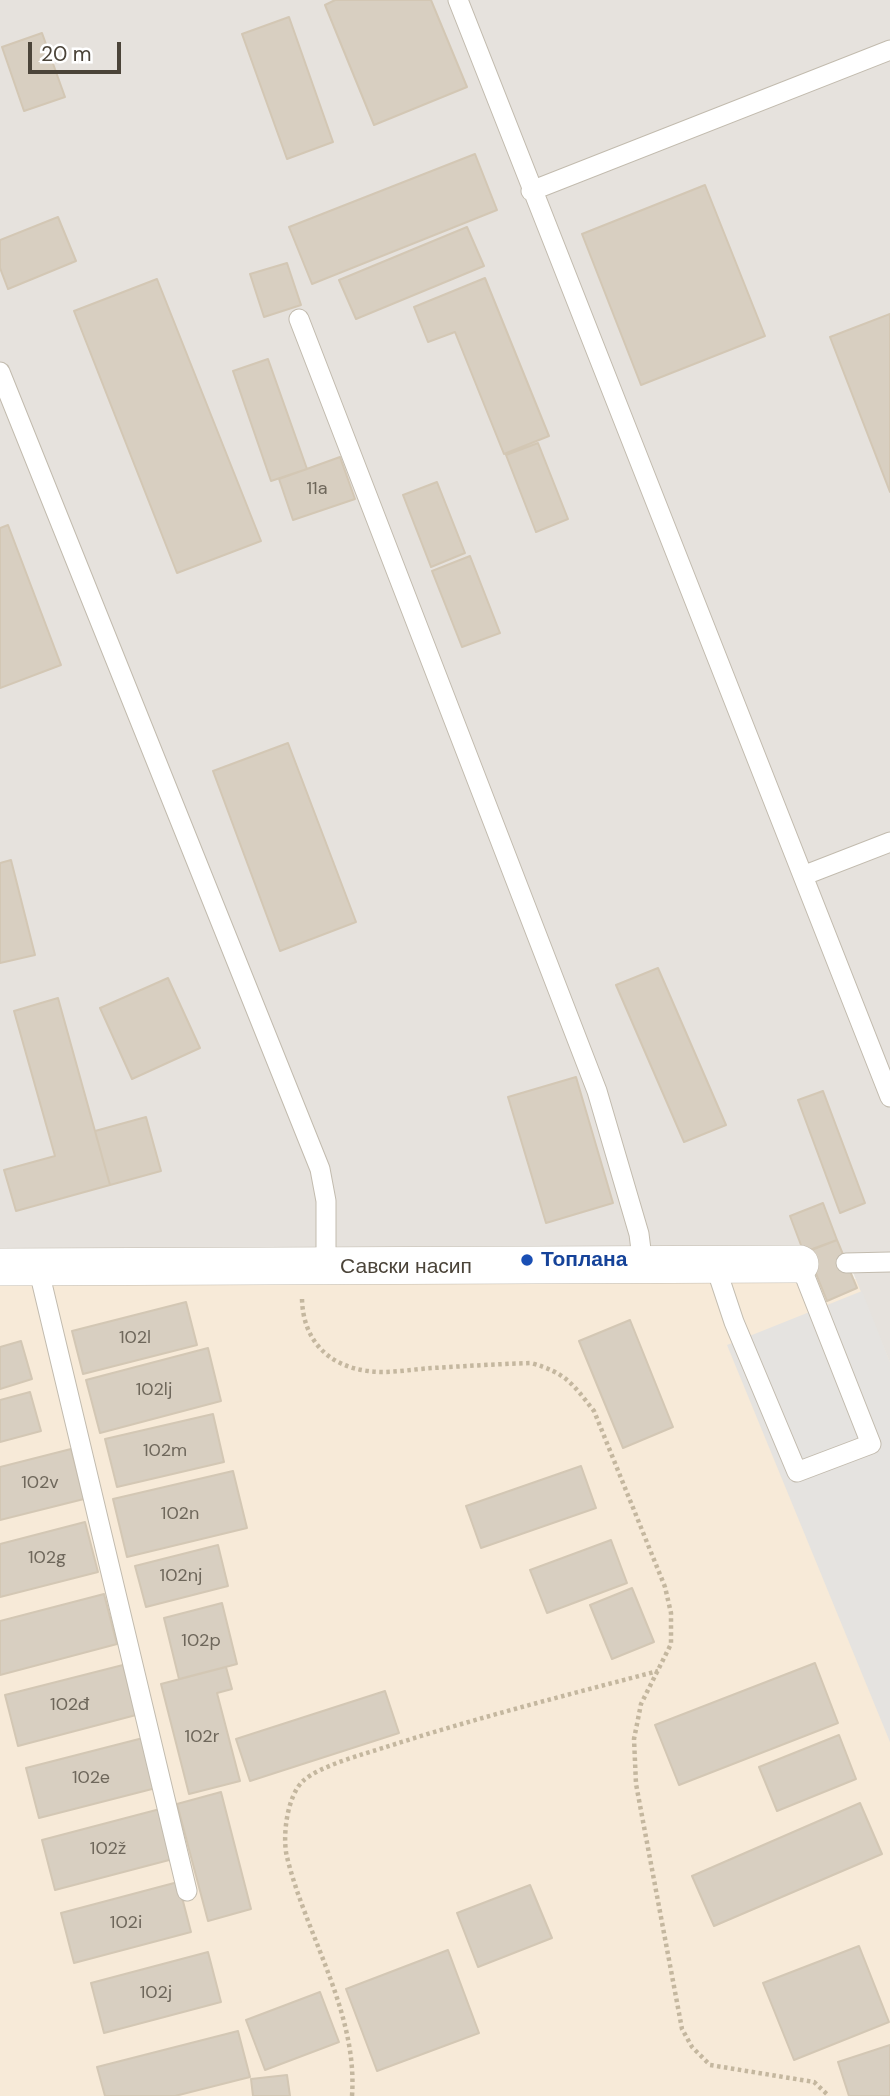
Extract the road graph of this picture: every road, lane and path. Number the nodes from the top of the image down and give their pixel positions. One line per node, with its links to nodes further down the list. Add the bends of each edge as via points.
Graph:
1 (458, 0): 3 (lane)
2 (890, 50): 3 (lane)
3 (531, 191): 7 (lane)
4 (299, 319): 13 (lane, via 597,1091 639,1234)
5 (0, 372): 16 (lane, via 320,1169 326,1201)
6 (890, 842): 7 (lane)
7 (805, 875): 8 (lane)
8 (890, 1097)
9 (890, 1262): 10 (lane)
10 (846, 1263)
11 (806, 1264): 12 (street, Савски насип); 12 (lane, via 871,1444 797,1472)
12 (715, 1265): 13 (street, Савски насип)
13 (643, 1266): 16 (street, Савски насип)
14 (0, 1267): 15 (street, Савски насип)
15 (38, 1267): 16 (street, Савски насип); 18 (lane)
16 (314, 1267): 17 (path, via 303,1315 321,1352 342,1365 369,1371 531,1363 556,1370 575,1387 594,1411 666,1587 671,1644)
17 (658, 1671): 19 (path, via 458,1724 336,1763 303,1781 288,1805 286,1854 349,2037); 20 (path, via 641,1704 634,1740 636,1784 682,2029 710,2065 814,2082)
18 (187, 1891)
19 (352, 2096)
20 (829, 2096)

